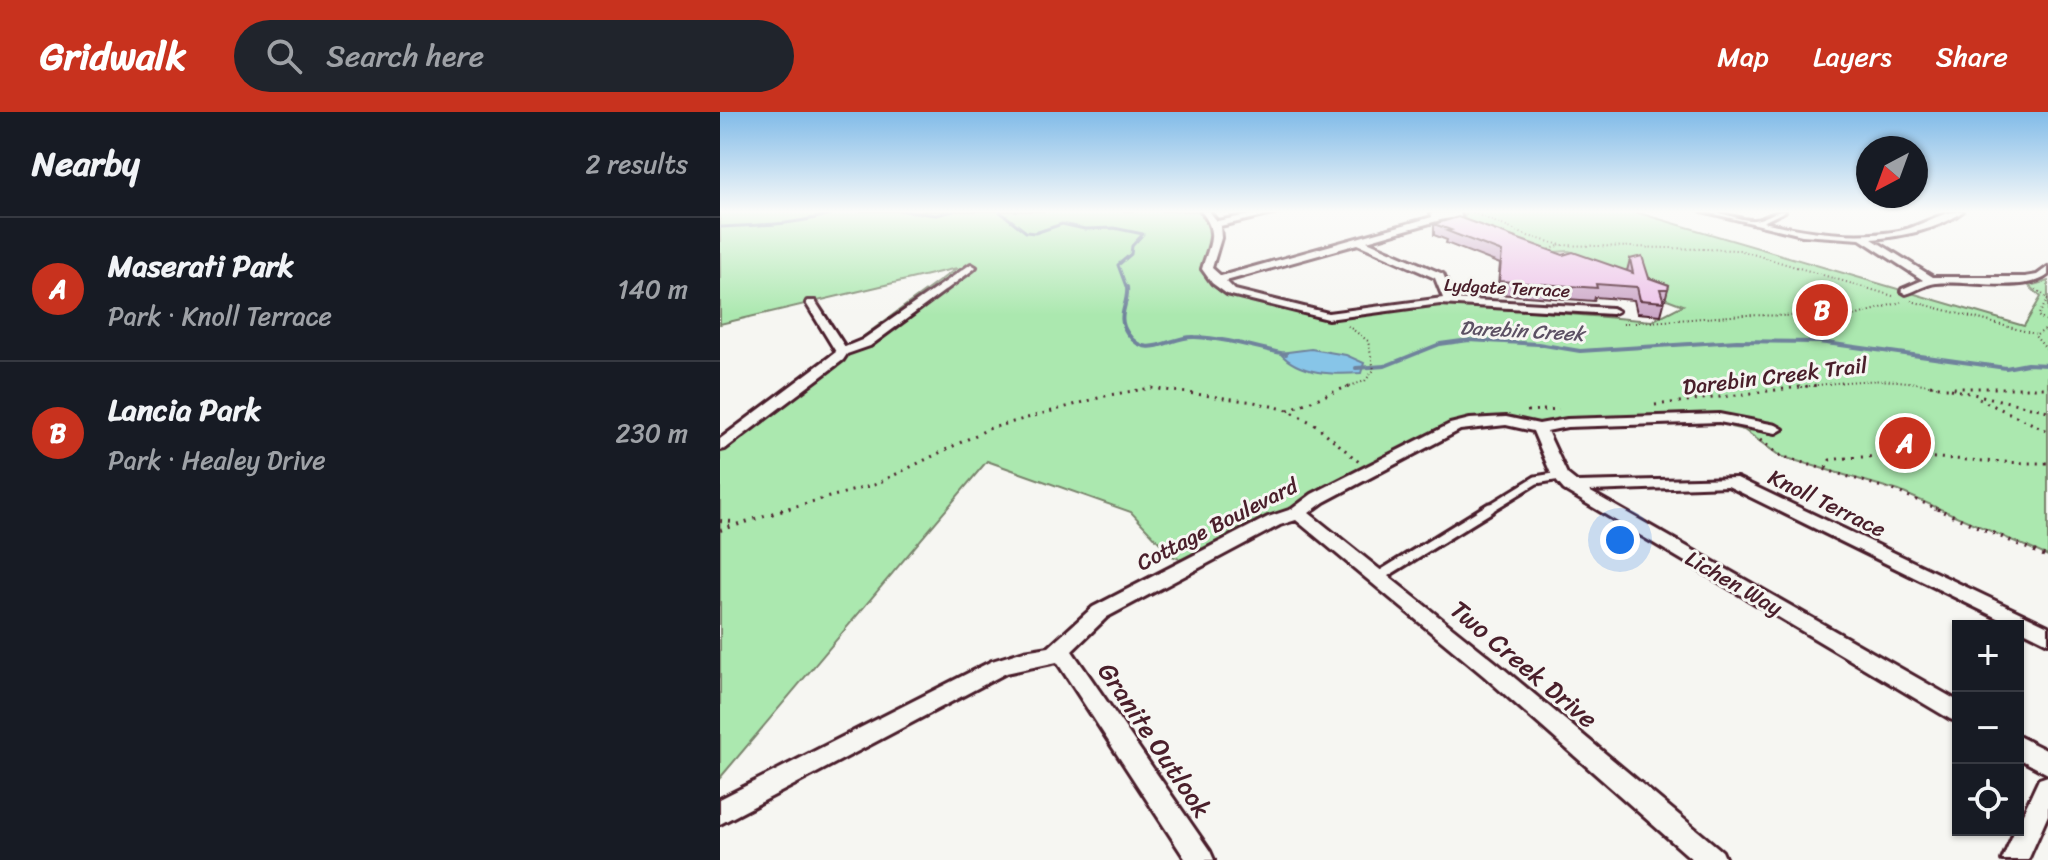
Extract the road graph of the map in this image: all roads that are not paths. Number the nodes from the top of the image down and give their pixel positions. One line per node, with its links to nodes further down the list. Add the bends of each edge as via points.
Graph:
1 (1212, 246): 8 (street, via 1207,269)
2 (1337, 246): 8 (street)
3 (1370, 246): 10 (street, via 1439,276)
4 (1876, 246): 7 (street)
5 (971, 267): 13 (street, via 866,343)
6 (2048, 270): 7 (street, via 2025,280)
7 (1931, 280): 9 (street)
8 (1216, 281): 10 (street, Lydgate Terrace, via 1238,294 1344,316)
9 (1906, 291)
10 (1450, 301): 12 (street, Lydgate Terrace)
11 (811, 303): 13 (street)
12 (1615, 314)
13 (842, 352): 16 (street)
14 (1539, 428): 15 (street, Cottage Boulevard, via 1719,418); 17 (street); 18 (street, Cottage Boulevard, via 1506,421 1462,425)
15 (1776, 429)
16 (720, 446)
17 (1565, 482): 19 (lane, via 1536,480); 20 (street, Knoll Terrace, via 1731,481); 22 (street, Lichen Way)
18 (1298, 513): 19 (street, Two Creek Drive); 21 (street, Cottage Boulevard, via 1100,612)
19 (1377, 578): 28 (street, Two Creek Drive)
20 (2048, 635)
21 (1061, 651): 26 (street, via 999,667); 27 (street, Granite Outlook)
22 (1952, 708)
23 (2024, 749): 24 (street)
24 (2048, 763)
25 (2048, 787): 29 (street)
26 (720, 812)
27 (1201, 860)
28 (1713, 860)
29 (2015, 860)

